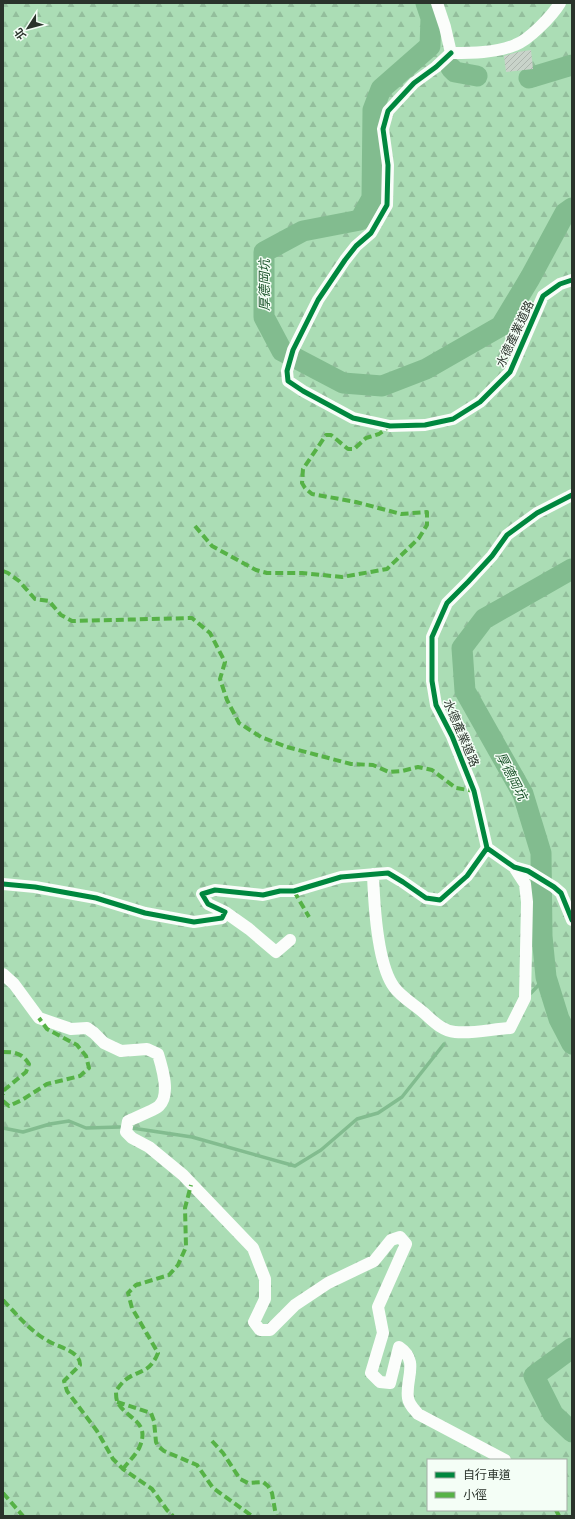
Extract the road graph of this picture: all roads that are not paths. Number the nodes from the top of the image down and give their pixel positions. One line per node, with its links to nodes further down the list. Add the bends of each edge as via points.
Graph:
1 (437, 3): 3 (street)
2 (560, 3): 3 (street, via 555,12 516,45 486,52)
3 (451, 54): 4 (street, 水德產業道路, via 414,83 388,111 383,129 388,165 387,205 371,233 356,246 318,300 293,350 286,371 288,381 352,418 390,426 425,425 453,419 480,402 510,372 543,296 560,284)
4 (572, 280)
5 (572, 495): 6 (street, 水德產業道路, via 537,513 507,535 492,556 446,603 432,637 432,681 436,705 452,736 474,791)
6 (487, 848): 7 (street); 8 (street, via 467,876 440,900 426,898 388,873)
7 (514, 868): 8 (street, via 525,884 527,902 525,998 510,1028 462,1032 442,1028 395,988 387,976 374,910); 11 (street, via 528,871 561,893)
8 (374, 874): 10 (street, via 341,877 294,891 264,895 215,890 202,894 208,904)
9 (3, 884): 10 (street, via 88,897 144,913 194,922 222,918)
10 (225, 912): 12 (street, via 276,952)
11 (572, 920)
12 (290, 940)
13 (3, 974): 14 (street, via 14,984 39,1018 72,1029 87,1028 104,1043 121,1051 147,1049 158,1054 164,1074 164,1096 159,1106 128,1121 126,1132 183,1175 253,1248 264,1279 265,1300 254,1322 260,1330 270,1330 295,1305 322,1287 374,1261 391,1240 400,1237 406,1244 378,1307 383,1333 371,1373 380,1382 390,1383 398,1347 404,1351 411,1363 408,1398 414,1410)
14 (503, 1459)

